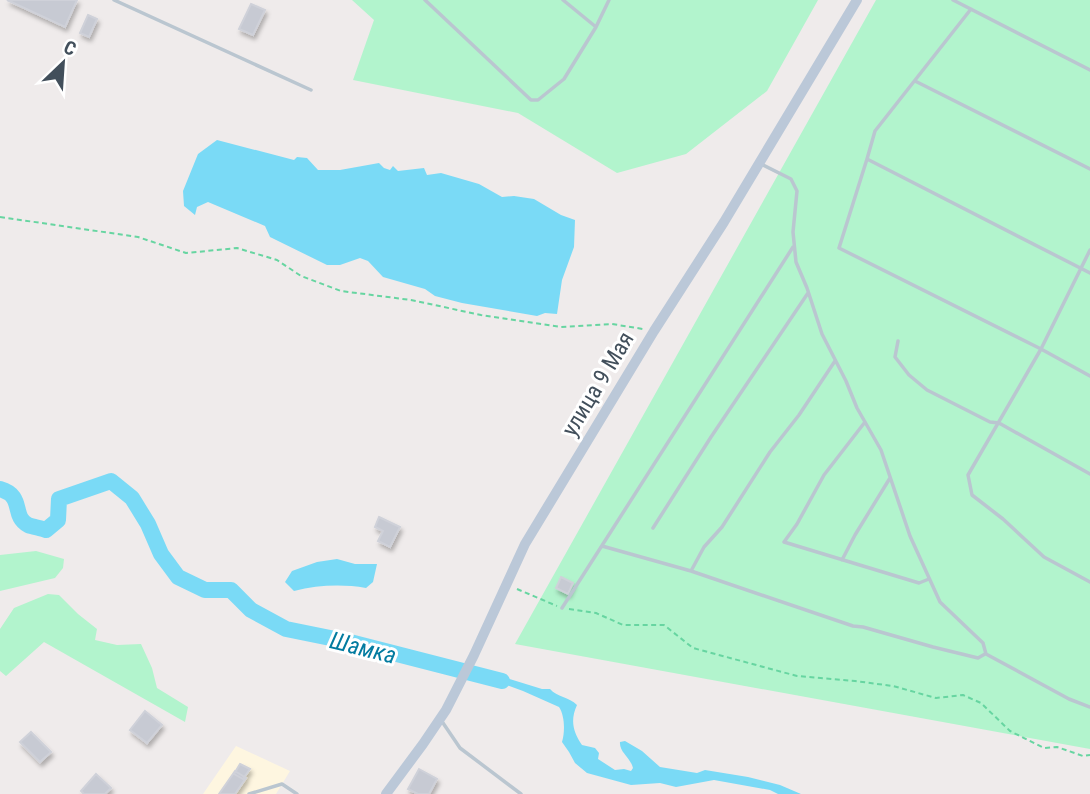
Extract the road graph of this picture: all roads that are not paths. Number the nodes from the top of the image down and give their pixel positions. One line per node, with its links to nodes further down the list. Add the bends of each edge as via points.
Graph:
1 (114, 0): 11 (lane)
2 (425, 0): 8 (lane, via 531,100 538,100 564,79)
3 (563, 0): 8 (lane)
4 (609, 0): 8 (lane)
5 (856, 0): 13 (main road, улица 9 Мая)
6 (953, 0): 7 (lane)
7 (971, 9): 9 (lane); 10 (lane)
8 (596, 27)
9 (1090, 70)
10 (915, 81): 12 (lane, via 875,131); 14 (lane)
11 (311, 90)
12 (867, 159): 17 (lane); 21 (lane, via 839,248)
13 (759, 163): 15 (lane, via 790,179 797,191); 37 (main road, улица 9 Мая, via 525,544)
14 (1090, 169)
15 (794, 245): 19 (lane); 29 (lane)
16 (1090, 250): 17 (lane)
17 (1081, 268): 18 (lane); 21 (lane)
18 (1090, 273)
19 (808, 293): 22 (lane); 28 (lane)
20 (898, 341): 25 (lane, via 894,357 909,375 928,390)
21 (1041, 349): 23 (lane); 25 (lane)
22 (835, 361): 24 (lane); 31 (lane)
23 (1090, 376)
24 (864, 422): 27 (lane, via 881,450); 30 (lane, via 824,475 784,542)
25 (999, 423): 26 (lane); 33 (lane, via 968,475 972,495 1044,557)
26 (1090, 474)
27 (890, 478): 30 (lane); 32 (lane)
28 (653, 528)
29 (603, 546): 31 (lane); 34 (lane)
30 (842, 561): 32 (lane, via 919,583)
31 (691, 571): 35 (lane, via 853,626 978,658)
32 (929, 579): 35 (lane, via 940,602 983,643)
33 (1090, 582)
34 (562, 608)
35 (986, 654): 36 (lane)
36 (1090, 707)
37 (440, 719): 40 (main road, улица 9 Мая); 41 (lane, via 460,748)
38 (249, 794): 39 (lane, via 282,784)
39 (297, 794)
40 (386, 794)
41 (521, 794)

